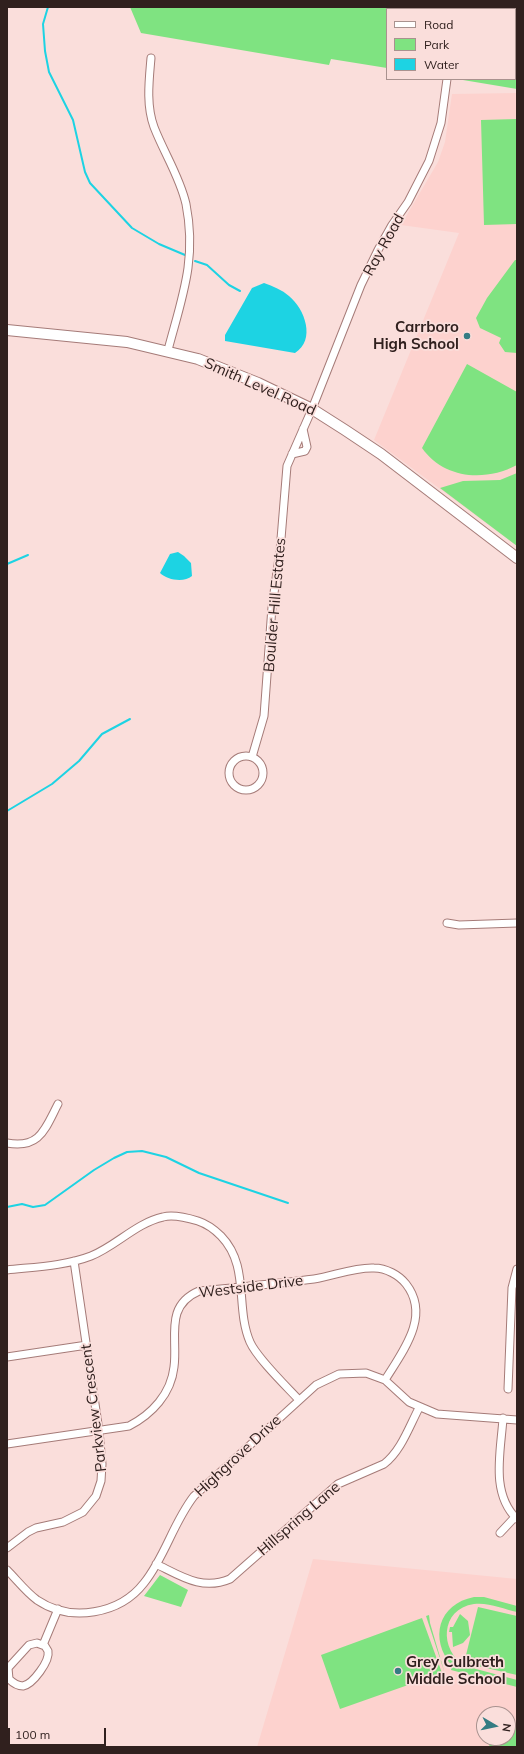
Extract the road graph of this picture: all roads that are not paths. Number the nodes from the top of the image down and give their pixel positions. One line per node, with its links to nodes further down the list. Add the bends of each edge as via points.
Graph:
1 (151, 58): 4 (street, via 148,97 150,113 182,191 190,233 190,261)
2 (447, 80): 5 (street, Ray Road, via 441,123 429,161 361,285)
3 (7, 330): 4 (main road, Smith Level Road, via 127,342)
4 (168, 350): 5 (main road, Smith Level Road, via 258,383)
5 (312, 409): 6 (street, Boulder Hill Estates); 8 (main road, Smith Level Road, via 381,454)
6 (303, 429): 7 (street, Boulder Hill Estates); 7 (street, via 307,447 305,451)
7 (292, 454): 9 (street, Boulder Hill Estates, via 287,466 280,551 272,607 264,716)
8 (517, 558)
9 (252, 757): 9 (street, via 241,756 230,766 229,777 239,788 254,787 261,779 260,763)
10 (447, 922): 11 (street, via 459,925)
11 (517, 923)
12 (58, 1104): 13 (street, via 38,1138 30,1143 18,1145)
13 (7, 1143)
14 (74, 1261): 16 (street); 17 (street, via 105,1249 150,1221 164,1216 177,1216 204,1223 229,1245 236,1258); 19 (street, Parkview Crescent)
15 (517, 1269): 18 (street, via 512,1288)
16 (7, 1270)
17 (241, 1287): 21 (street, Westside Drive, via 315,1279 375,1268 389,1271 402,1278 413,1294 417,1308 416,1317 410,1338); 23 (street, via 245,1325 250,1343 258,1356); 27 (street, Westside Drive, via 199,1291 188,1296 176,1315 174,1367 171,1382 163,1396 154,1409 140,1420 129,1426)
18 (514, 1335): 22 (street)
19 (87, 1345): 20 (street); 27 (street, Parkview Crescent)
20 (7, 1357)
21 (385, 1380): 23 (street, Highgrove Drive, via 366,1374 339,1374 316,1385); 24 (street, Highgrove Drive)
22 (508, 1389)
23 (299, 1400): 32 (street, Highgrove Drive, via 194,1496 185,1508)
24 (419, 1408): 25 (street, Highgrove Drive, via 437,1414); 32 (street, Hillspring Lane, via 390,1459 338,1484 230,1579 218,1584 197,1583)
25 (504, 1418): 26 (street, Highgrove Drive); 29 (street, via 500,1484 502,1494)
26 (517, 1420)
27 (99, 1431): 28 (street, Westside Drive); 31 (street, Parkview Crescent, via 102,1474 100,1488 92,1502 78,1516 36,1528 22,1535)
28 (7, 1444)
29 (516, 1518): 30 (street)
30 (500, 1532)
31 (7, 1548)
32 (156, 1564): 34 (street, Highgrove Drive, via 131,1598 117,1605 87,1614)
33 (7, 1570): 34 (street, Highgrove Drive, via 37,1600)
34 (58, 1610): 35 (street)
35 (43, 1645): 35 (street, via 29,1645 10,1665 8,1675 14,1684 26,1685 45,1666 49,1655)

